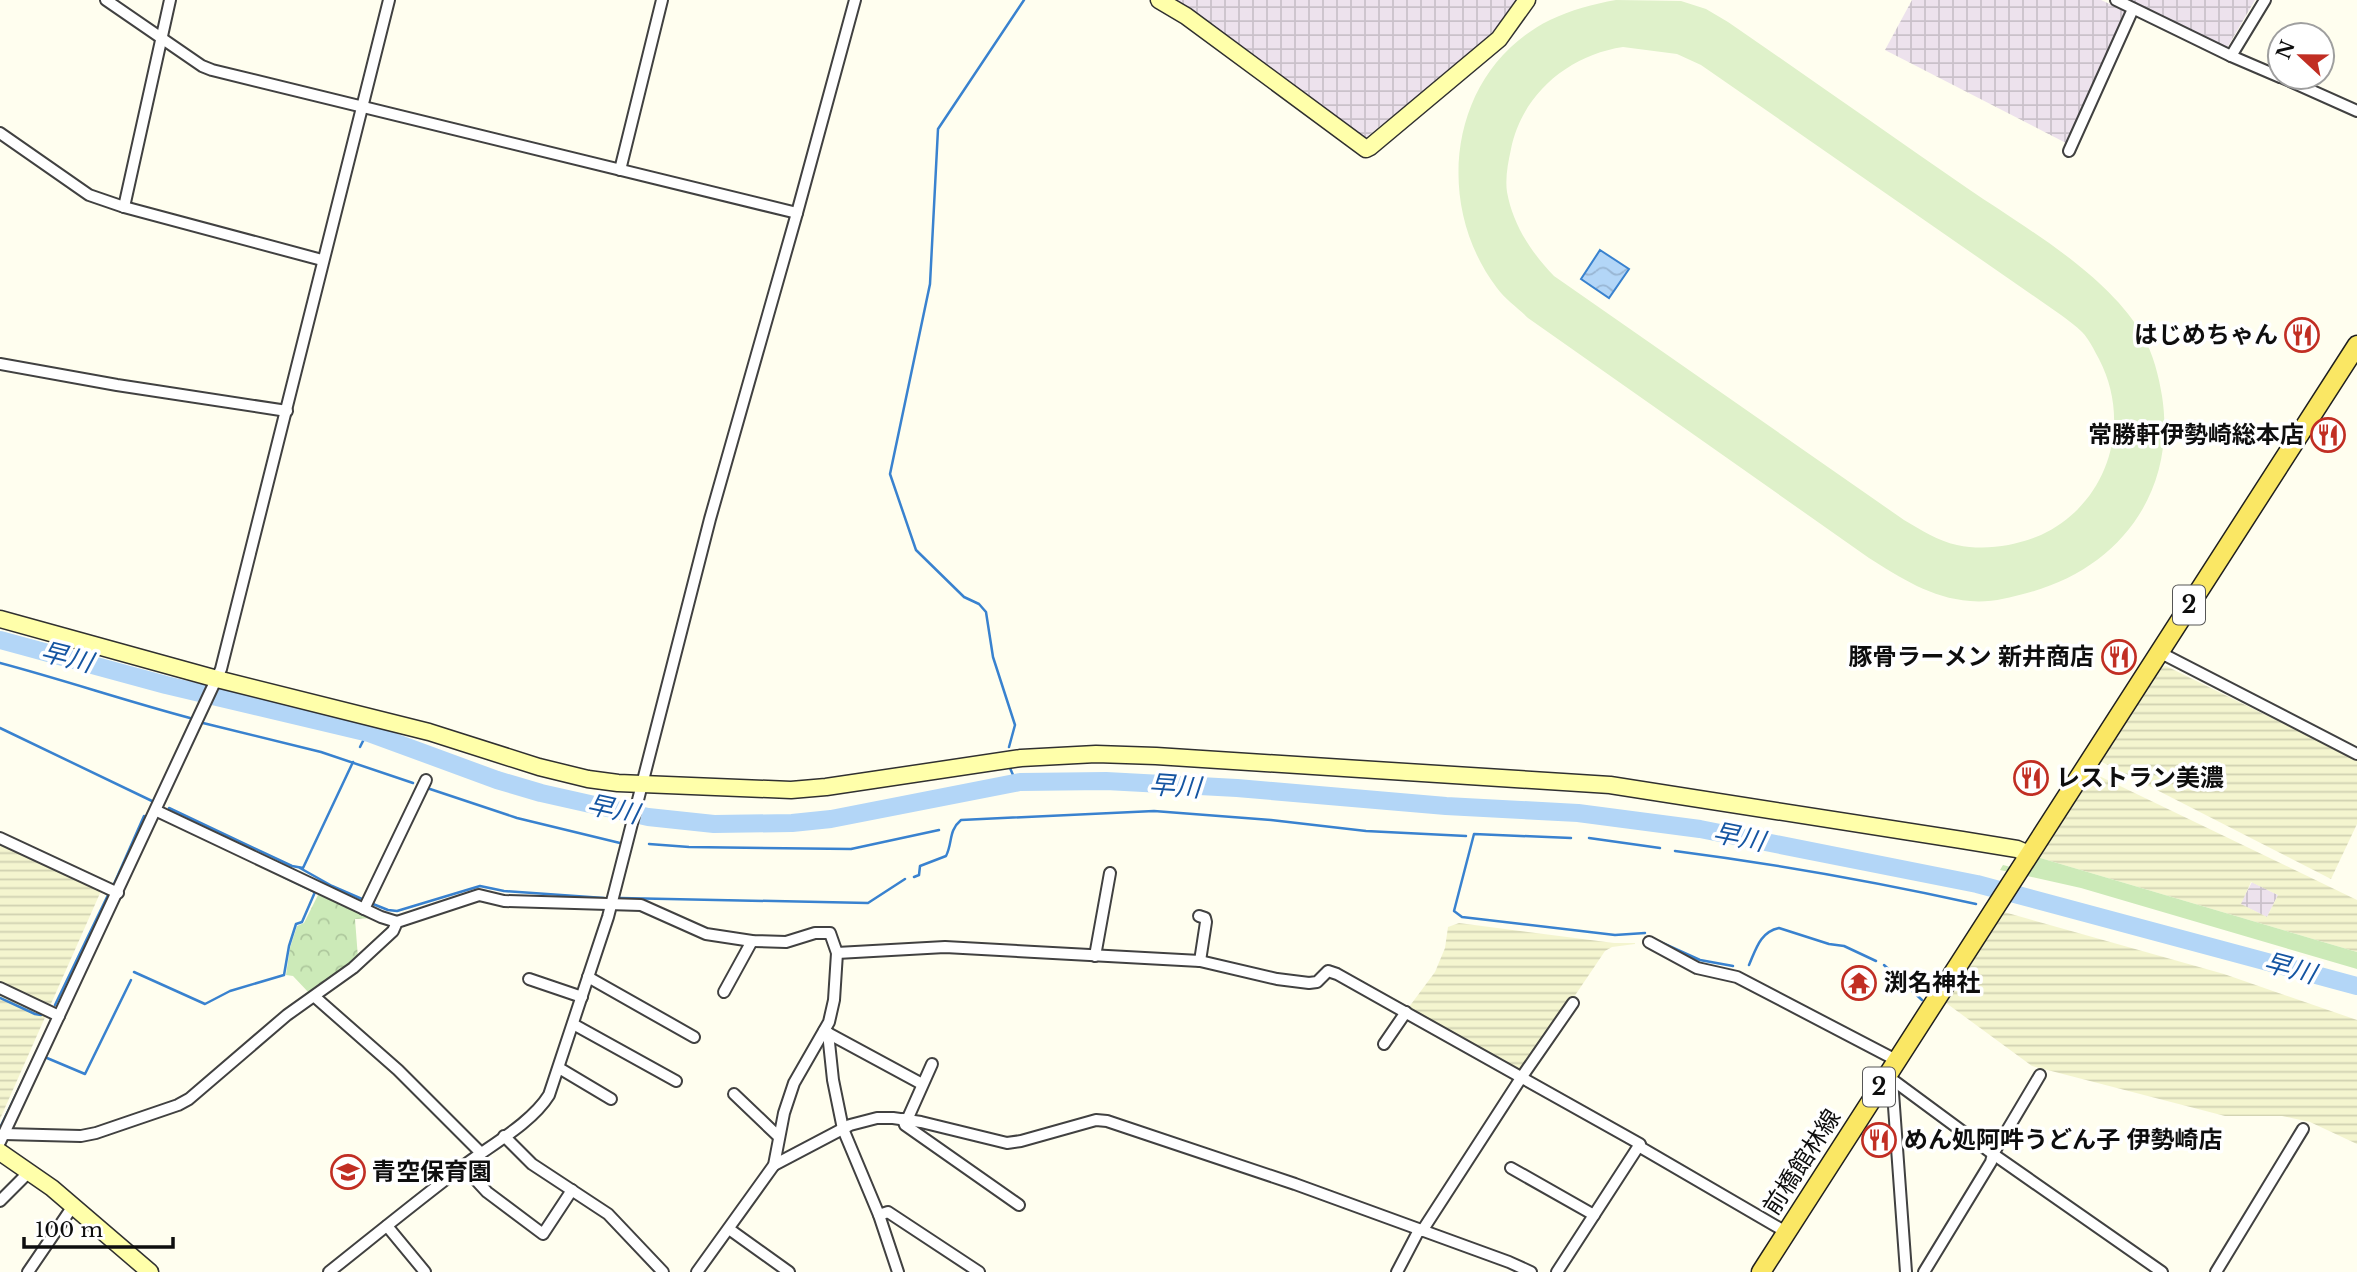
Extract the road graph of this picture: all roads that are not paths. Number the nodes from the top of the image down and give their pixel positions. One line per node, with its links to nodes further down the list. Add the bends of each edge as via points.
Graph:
1 (106, 0): 11 (street)
2 (170, 0): 11 (street)
3 (390, 0): 15 (street)
4 (662, 0): 19 (street)
5 (855, 0): 21 (street)
6 (1159, 0): 7 (street, via 1366,149 1499,39)
7 (1527, 0)
8 (2116, 0): 10 (street)
9 (2265, 0): 12 (street)
10 (2133, 9): 12 (street); 18 (street)
11 (162, 38): 15 (street, via 212,70); 20 (street)
12 (2231, 56): 13 (street)
13 (2266, 71)
14 (2312, 91): 16 (street)
15 (364, 106): 19 (street); 22 (street)
16 (2357, 111)
17 (0, 133): 20 (street, via 89,195)
18 (2069, 151)
19 (620, 170): 21 (street)
20 (124, 207): 22 (street)
21 (797, 213): 31 (street, via 710,519)
22 (323, 260): 25 (street)
23 (2357, 345): 27 (main road, 2)
24 (0, 364): 25 (street)
25 (288, 411): 28 (street)
26 (0, 619): 28 (street)
27 (2159, 652): 29 (street); 34 (main road, 2)
28 (216, 681): 31 (street, via 429,732 563,773); 32 (street)
29 (2357, 754)
30 (426, 780): 38 (street)
31 (642, 789): 34 (street, via 826,788 1010,758 1156,756 1610,785 2017,849); 37 (street)
32 (157, 811): 36 (street); 38 (street)
33 (0, 838): 36 (street)
34 (2025, 860): 61 (main road, 前橋館林線 / 2)
35 (1110, 873): 44 (street)
36 (118, 893): 54 (street)
37 (611, 905): 40 (street, via 504,901 479,895); 41 (street, via 641,905 706,933); 46 (street)
38 (365, 909): 40 (street)
39 (1199, 916): 45 (street, via 1206,922)
40 (397, 922): 50 (street, via 363,959)
41 (752, 941): 43 (street, via 786,942 824,932 832,936); 49 (street)
42 (1649, 942): 61 (street, via 1697,968 1737,977)
43 (837, 953): 44 (street, via 945,947); 56 (street, via 834,1000)
44 (1095, 956): 45 (street)
45 (1200, 961): 53 (street, via 1309,983 1328,971)
46 (588, 977): 51 (street); 57 (street)
47 (529, 979): 51 (street)
48 (0, 988): 54 (street)
49 (724, 992)
50 (315, 997): 73 (street, via 178,1105 81,1136); 76 (street, via 398,1070)
51 (582, 997): 55 (street)
52 (1573, 1003): 63 (street)
53 (1406, 1012): 58 (street); 63 (street)
54 (59, 1016): 73 (street)
55 (573, 1024): 60 (street); 64 (street)
56 (826, 1032): 65 (street); 69 (street); 72 (street, via 794,1083)
57 (694, 1037)
58 (1384, 1044)
59 (932, 1064): 65 (street)
60 (559, 1068): 67 (street); 71 (street, via 542,1106)
61 (1891, 1072): 77 (street); 91 (main road, 前橋館林線 / 2); 105 (street)
62 (2039, 1074): 77 (street)
63 (1521, 1078): 74 (street); 90 (street)
64 (676, 1081)
65 (922, 1084): 68 (street)
66 (734, 1094): 72 (street)
67 (611, 1099)
68 (905, 1120): 69 (street, via 877,1118); 84 (street, via 905,1125); 90 (street, via 1007,1143 1107,1121)
69 (843, 1129): 78 (street); 86 (street)
70 (2302, 1129): 108 (street)
71 (504, 1136): 76 (street); 82 (street, via 532,1164)
72 (779, 1137): 78 (street)
73 (2, 1138)
74 (1640, 1147): 87 (street); 91 (street)
75 (0, 1152): 81 (street)
76 (481, 1153): 79 (street)
77 (1993, 1154): 106 (street); 107 (street)
78 (774, 1165): 89 (street)
79 (463, 1166): 82 (street, via 486,1192 544,1234); 88 (street)
80 (1511, 1168): 87 (street)
81 (30, 1171): 83 (street); 85 (street)
82 (572, 1190): 96 (street, via 608,1214)
83 (0, 1200)
84 (1019, 1205)
85 (74, 1206): 92 (street); 93 (street)
86 (879, 1215): 99 (street); 100 (street, via 888,1212)
87 (1594, 1215): 103 (street)
88 (387, 1226): 94 (street); 95 (street)
89 (729, 1229): 97 (street); 98 (street)
90 (1421, 1230): 101 (street); 102 (street)
91 (1786, 1232): 104 (main road, 前橋館林線 / 2)
92 (28, 1272)
93 (150, 1272)
94 (329, 1272)
95 (425, 1272)
96 (663, 1272)
97 (697, 1272)
98 (789, 1272)
99 (898, 1272)
100 (979, 1272)
101 (1397, 1272)
102 (1531, 1272)
103 (1557, 1272)
104 (1761, 1272)
105 (1906, 1272)
106 (1924, 1272)
107 (2162, 1272)
108 (2216, 1272)

